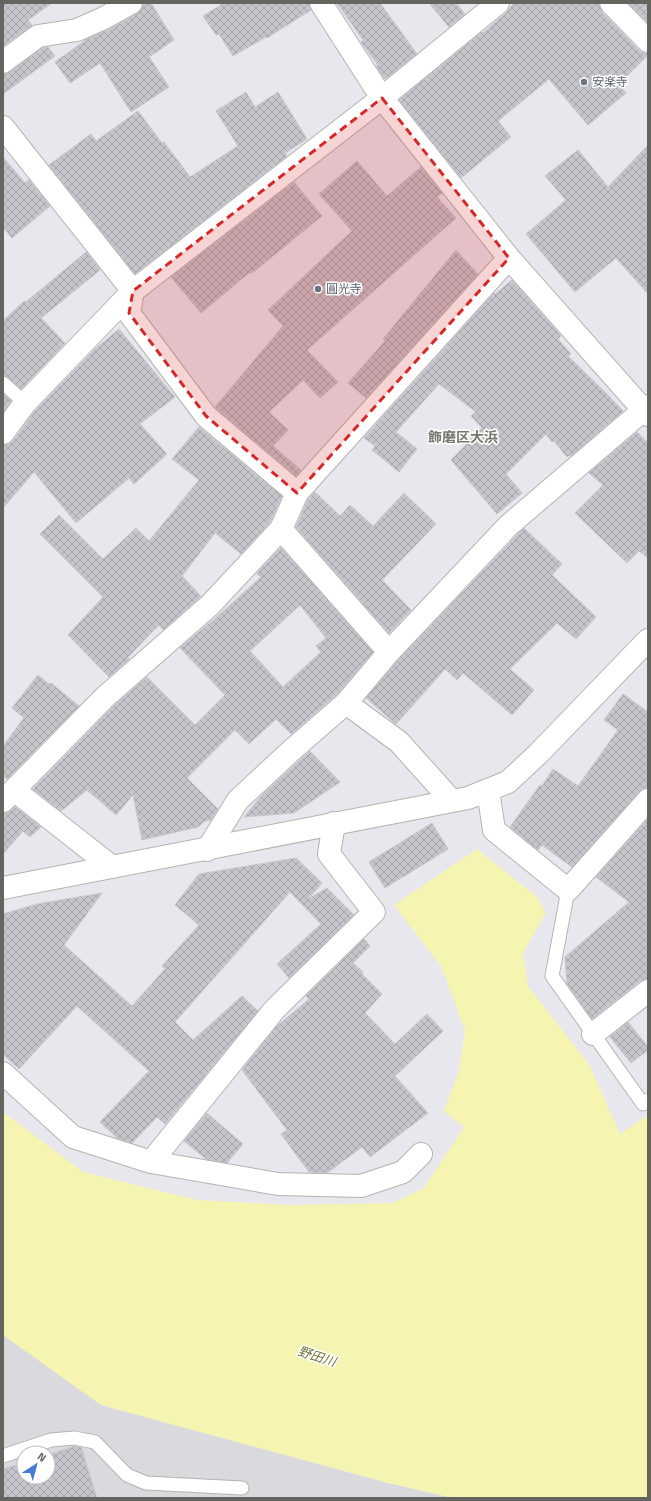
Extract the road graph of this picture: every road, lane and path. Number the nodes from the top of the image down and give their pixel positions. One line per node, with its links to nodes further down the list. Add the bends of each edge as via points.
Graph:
1 (131, 3): 5 (street)
2 (321, 3): 8 (street)
3 (498, 3): 8 (street)
4 (611, 3): 6 (street)
5 (106, 9): 7 (street, via 77,30 38,36)
6 (646, 36)
7 (3, 62)
8 (382, 98): 10 (street); 11 (street)
9 (3, 127): 11 (street)
10 (509, 258): 14 (street); 16 (street)
11 (132, 292): 13 (street); 16 (street, via 129,313 206,416)
12 (3, 383): 13 (lane)
13 (25, 403): 15 (street)
14 (646, 410): 19 (street, via 508,526)
15 (3, 433)
16 (297, 493): 17 (street)
17 (281, 529): 19 (street); 22 (street, via 210,605 105,697)
18 (648, 640): 21 (street, via 538,754 508,782)
19 (389, 652): 20 (street)
20 (346, 703): 24 (street, via 399,742); 26 (street, via 238,800)
21 (488, 790): 24 (street); 29 (street, via 494,830)
22 (7, 793): 27 (street)
23 (648, 800): 29 (street)
24 (452, 801): 25 (street)
25 (334, 823): 26 (street); 35 (street, via 329,854 374,912 275,1009)
26 (207, 850): 27 (street)
27 (112, 867): 28 (street)
28 (3, 888)
29 (568, 890): 31 (lane, via 552,976)
30 (648, 991): 31 (street)
31 (593, 1034): 33 (lane, via 643,1104)
32 (3, 1073): 35 (street, via 73,1137)
33 (648, 1100)
34 (421, 1154): 35 (street, via 403,1172 361,1186 278,1184)
35 (151, 1162)
36 (3, 1456): 37 (lane, via 51,1440 74,1438 95,1442 128,1475 146,1483)
37 (242, 1488)

